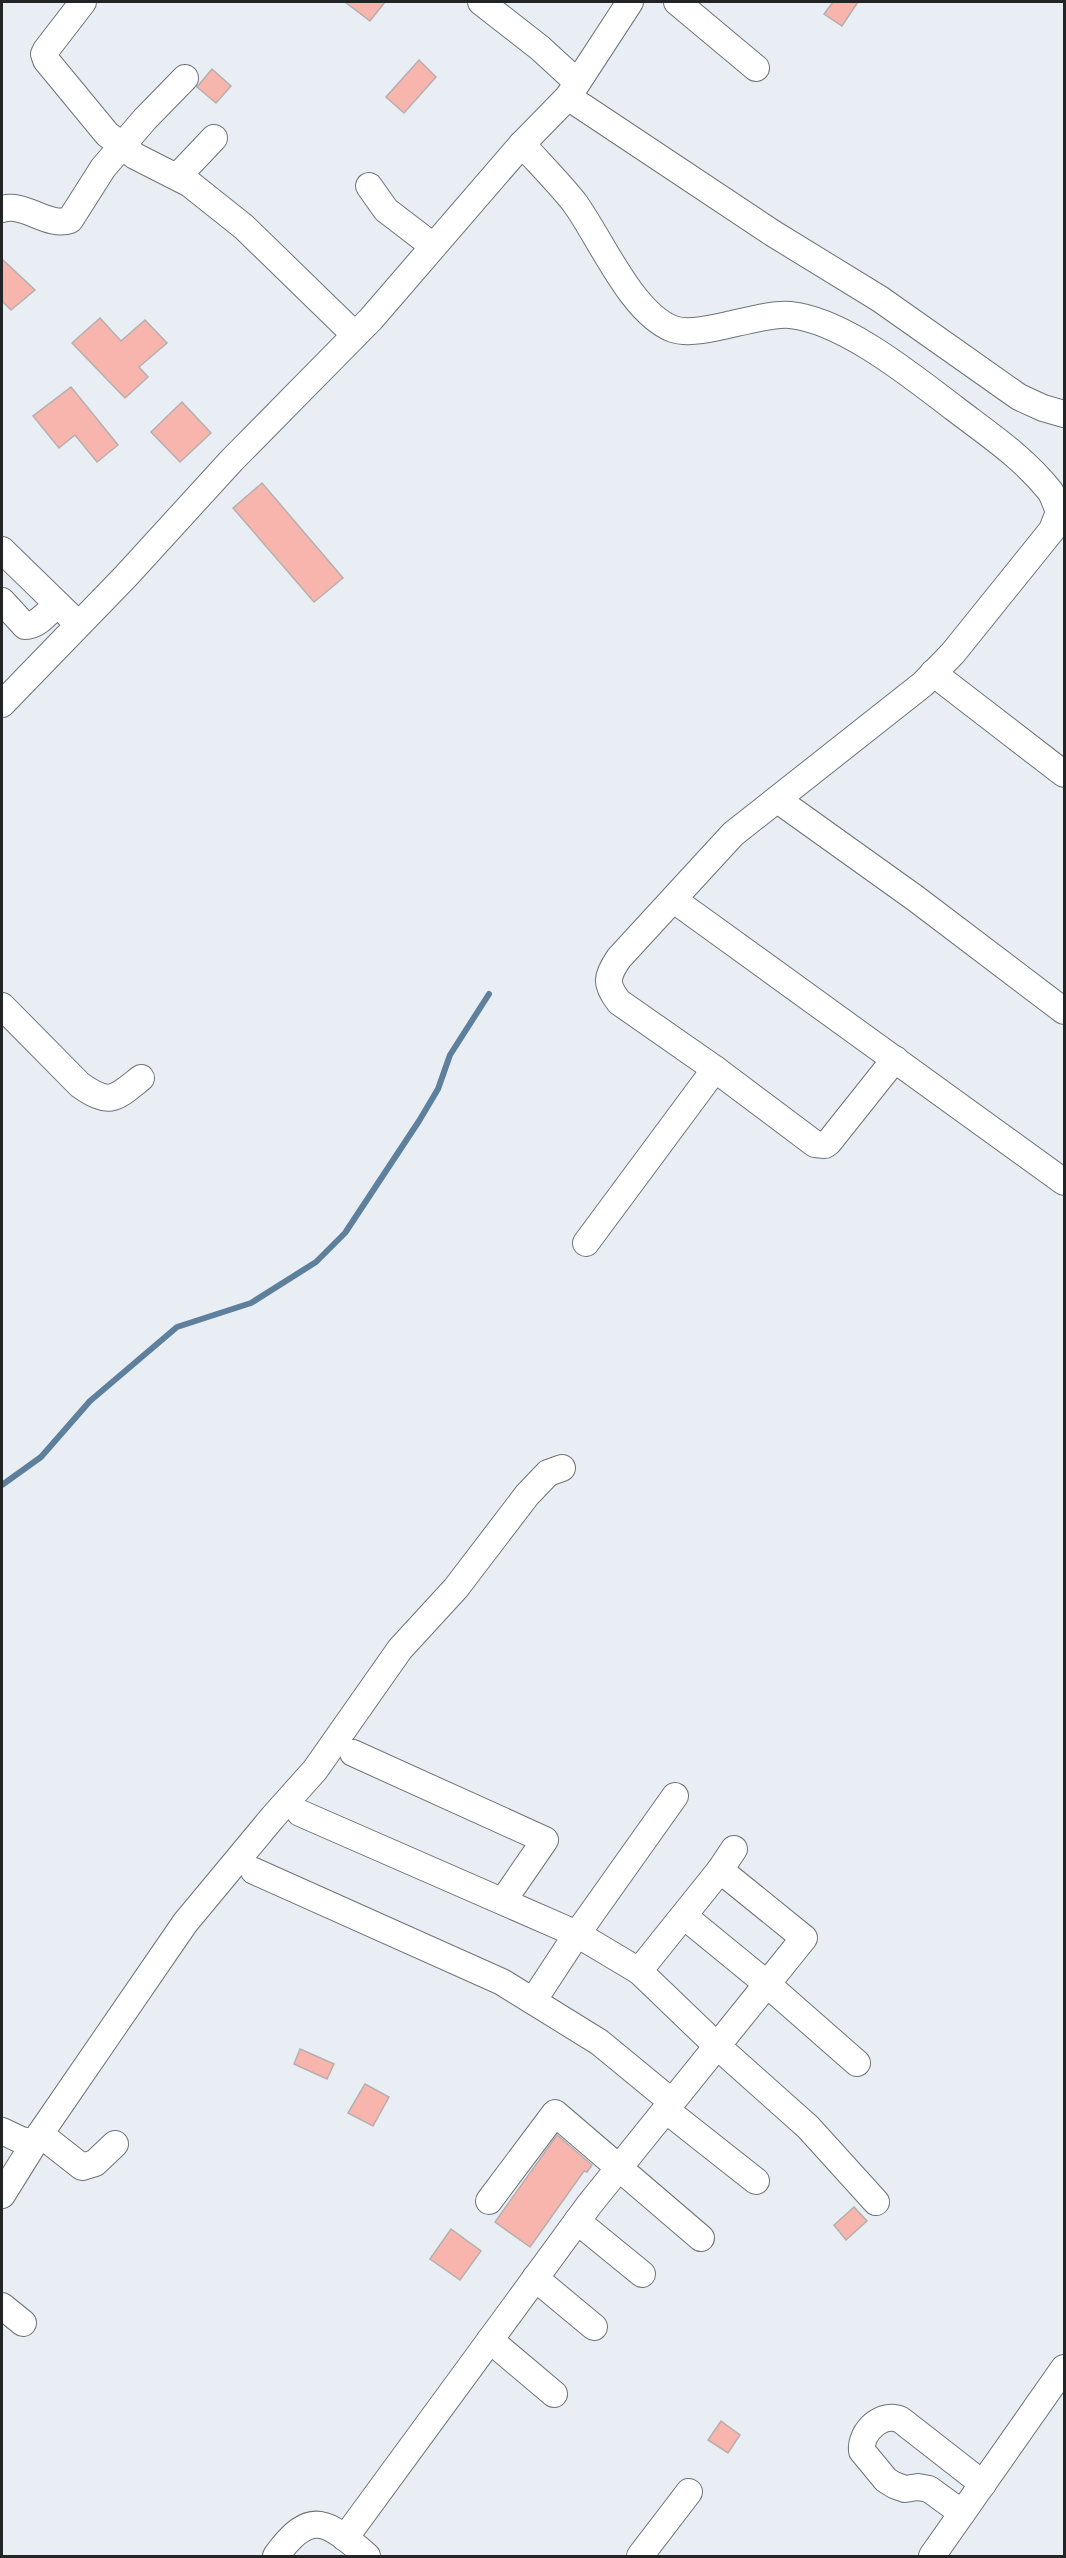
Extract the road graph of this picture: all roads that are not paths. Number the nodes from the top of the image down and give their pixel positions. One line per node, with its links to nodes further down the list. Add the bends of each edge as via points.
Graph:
1 (84, 2): 10 (street, via 44,54 107,134)
2 (481, 2): 7 (street, via 540,48)
3 (630, 2): 7 (street)
4 (677, 2): 5 (street)
5 (756, 68)
6 (185, 78): 10 (street)
7 (572, 89): 9 (street); 16 (street, via 774,234 880,298 1019,397)
8 (214, 138): 11 (street)
9 (522, 144): 14 (street); 17 (street, via 574,202 632,294 666,325 681,331 790,315 849,336 914,378 1015,454 1051,493)
10 (122, 146): 11 (street); 13 (street, via 93,181 70,220 62,222 22,210)
11 (178, 176): 15 (street, via 244,227)
12 (369, 186): 14 (street, via 386,210)
13 (2, 209)
14 (433, 246): 15 (street)
15 (355, 335): 21 (street)
16 (1065, 414)
17 (1061, 521): 22 (street)
18 (2, 550): 20 (street)
19 (2, 601): 20 (street, via 25,626 38,621)
20 (57, 603): 21 (street)
21 (78, 624): 23 (street)
22 (933, 673): 24 (street); 25 (street)
23 (2, 704)
24 (1065, 774)
25 (778, 800): 26 (street, via 733,834); 28 (street)
26 (674, 900): 29 (street); 30 (street, via 619,958 609,976 610,990 619,1002)
27 (2, 1006): 31 (street, via 92,1093 109,1100)
28 (1065, 1011)
29 (895, 1059): 30 (street, via 825,1145 815,1144); 32 (street)
30 (716, 1069): 33 (street)
31 (141, 1078)
32 (1065, 1182)
33 (586, 1243)
34 (562, 1468): 51 (street, via 548,1473 527,1495 456,1588 400,1649 315,1770 185,1923)
35 (353, 1754): 41 (street, via 544,1840)
36 (675, 1796): 43 (street)
37 (300, 1812): 41 (street)
38 (734, 1849): 39 (street)
39 (720, 1870): 42 (street); 45 (street, via 804,1938)
40 (254, 1871): 46 (street, via 502,1982)
41 (503, 1902): 43 (street)
42 (684, 1916): 44 (street); 45 (street)
43 (577, 1934): 44 (street); 46 (street)
44 (639, 1971): 47 (street)
45 (767, 1984): 47 (street); 48 (street)
46 (533, 2001): 49 (street, via 599,2042)
47 (716, 2045): 49 (street); 57 (street, via 808,2127)
48 (857, 2063)
49 (669, 2106): 53 (street); 54 (street)
50 (2, 2131): 51 (street, via 21,2140)
51 (37, 2138): 52 (street, via 82,2167 94,2163); 55 (street)
52 (115, 2144)
53 (620, 2167): 56 (street, via 555,2113); 58 (street); 59 (street)
54 (756, 2181)
55 (2, 2195)
56 (489, 2201)
57 (876, 2202)
58 (577, 2221): 60 (street); 61 (street)
59 (701, 2238)
60 (642, 2274)
61 (536, 2278): 64 (street); 65 (street)
62 (2, 2306): 63 (street)
63 (22, 2322)
64 (594, 2327)
65 (490, 2340): 67 (street); 71 (street)
66 (1065, 2368): 68 (street)
67 (554, 2394)
68 (983, 2484): 70 (street); 70 (street, via 895,2417 875,2423 870,2429 861,2451 886,2480 905,2489 929,2489)
69 (688, 2492): 74 (street)
70 (962, 2513): 75 (street)
71 (345, 2538): 72 (street, via 327,2526 314,2524 298,2531); 73 (street)
72 (276, 2556)
73 (367, 2556)
74 (640, 2556)
75 (932, 2556)

